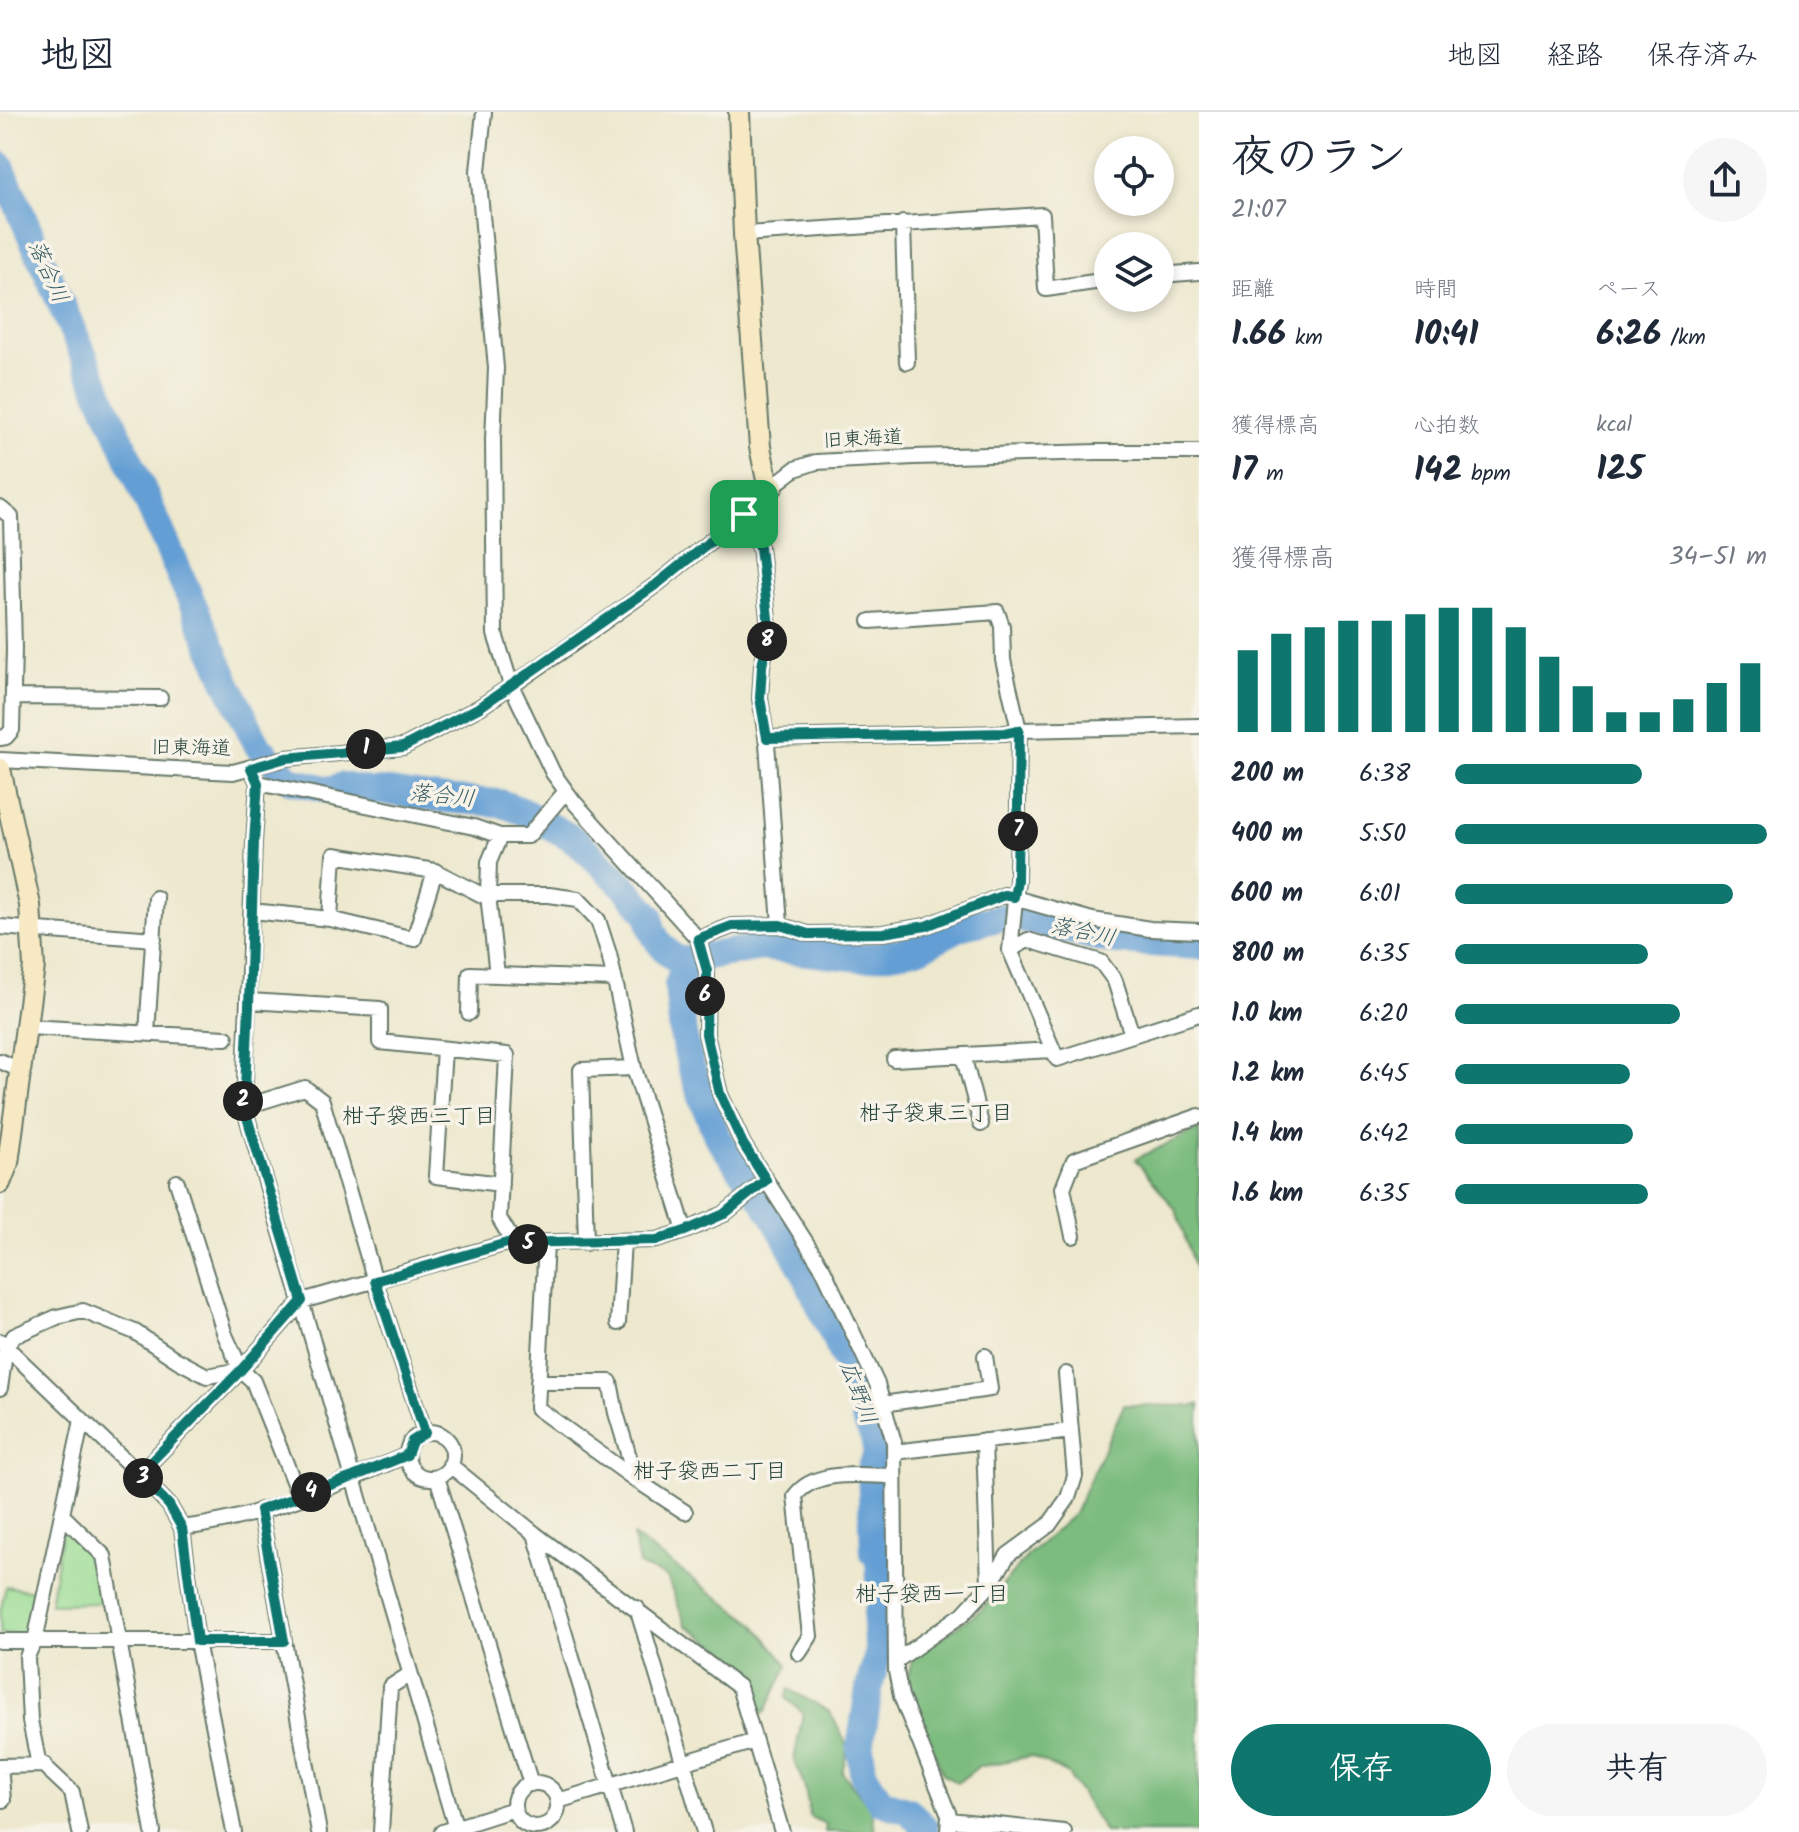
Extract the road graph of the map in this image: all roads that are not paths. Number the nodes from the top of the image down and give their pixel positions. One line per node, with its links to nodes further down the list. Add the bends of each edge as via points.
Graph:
1 (484, 112): 14 (street, via 478,171 496,368 495,634)
2 (739, 112): 4 (main road)
3 (903, 223): 4 (street); 7 (street, via 1042,215 1046,289); 8 (street)
4 (744, 234): 10 (main road, via 760,447)
5 (1199, 272): 6 (street)
6 (1174, 274)
7 (1094, 282)
8 (907, 362)
9 (1199, 452): 10 (street, 旧東海道, via 816,462 795,469)
10 (773, 486): 12 (street, 旧東海道)
11 (0, 508): 15 (street, via 11,517)
12 (744, 514): 14 (street, 旧東海道, via 657,584); 20 (street, via 760,547 768,618 760,698)
13 (870, 621): 18 (street, via 997,612)
14 (511, 685): 22 (street, 旧東海道, via 403,747 286,758); 25 (street)
15 (13, 697): 16 (street); 19 (street, via 12,730)
16 (160, 698)
17 (1199, 726): 18 (street)
18 (1019, 730): 20 (street); 29 (street)
19 (0, 738)
20 (767, 738): 33 (street)
21 (0, 760): 22 (street, 旧東海道, via 233,772)
22 (256, 767): 24 (street)
23 (0, 769): 35 (main road)
24 (258, 783): 26 (street); 31 (street)
25 (566, 791): 26 (street, via 528,836); 38 (street)
26 (500, 836): 28 (street, via 489,862)
27 (435, 871): 28 (street); 32 (street, via 414,939); 32 (street, via 334,855)
28 (488, 895): 40 (street); 41 (street, via 578,899 598,920)
29 (1014, 897): 33 (street, via 1004,895 926,926 883,933 808,934); 36 (street, via 1092,920); 39 (street)
30 (156, 898): 37 (street)
31 (252, 911): 32 (street); 42 (street)
32 (330, 919)
33 (780, 925): 38 (street, via 732,926)
34 (0, 927): 35 (street)
35 (32, 931): 37 (street); 45 (main road)
36 (1199, 931)
37 (154, 939): 46 (street)
38 (698, 939): 59 (street, via 707,971 706,1034 720,1094)
39 (1010, 950): 47 (street, via 1028,940 1101,962 1115,981); 50 (street)
40 (497, 975): 41 (street); 43 (street, via 470,974)
41 (614, 979): 54 (street)
42 (249, 1001): 49 (street, via 380,1009 380,1042); 56 (street)
43 (469, 1013)
44 (1199, 1014): 47 (street)
45 (28, 1027): 46 (street); 55 (main road)
46 (147, 1033): 48 (street)
47 (1132, 1035): 50 (street, via 1057,1059)
48 (226, 1038)
49 (444, 1049): 62 (street, via 507,1055); 62 (street, via 436,1176)
50 (1053, 1050): 51 (street)
51 (963, 1055): 52 (street); 58 (street)
52 (894, 1059)
53 (0, 1061): 55 (street)
54 (634, 1068): 63 (street); 67 (street, via 581,1070)
55 (22, 1071): 61 (main road)
56 (244, 1107): 69 (street, via 305,1088 322,1101); 70 (street)
57 (1199, 1116): 64 (street, via 1074,1160 1063,1188)
58 (981, 1124)
59 (766, 1180): 63 (street, via 724,1214); 78 (street, via 823,1269)
60 (177, 1182): 74 (street)
61 (0, 1183)
62 (501, 1184): 66 (street, via 499,1218)
63 (685, 1231): 65 (street, via 657,1240)
64 (1073, 1236)
65 (623, 1241): 67 (street); 71 (street)
66 (514, 1243): 68 (street); 69 (street)
67 (586, 1243): 68 (street)
68 (546, 1244): 76 (street)
69 (375, 1281): 70 (street); 81 (street)
70 (302, 1301): 74 (street); 88 (street)
71 (618, 1323)
72 (3, 1344): 74 (street, via 57,1317 83,1311 135,1332 207,1376); 77 (street); 79 (street)
73 (985, 1356): 78 (street, via 990,1389)
74 (241, 1370): 86 (street); 91 (street, via 253,1381)
75 (1066, 1374): 80 (street)
76 (538, 1382): 90 (street, via 537,1408); 90 (street, via 610,1382)
77 (0, 1388)
78 (882, 1404): 83 (street)
79 (82, 1420): 86 (street); 94 (street)
80 (1071, 1431): 82 (street); 97 (street, via 1075,1476 1068,1498 1049,1525 1008,1555)
81 (425, 1433): 84 (street, via 412,1441); 85 (street, via 439,1434 450,1444)
82 (984, 1441): 83 (street); 97 (street)
83 (894, 1452): 87 (street)
84 (407, 1455): 88 (street); 89 (street, via 416,1474)
85 (450, 1465): 89 (street); 96 (street)
86 (139, 1474): 95 (street, via 169,1505)
87 (894, 1476): 104 (street, via 830,1477 803,1486 795,1496 810,1636); 105 (street)
88 (353, 1477): 91 (street); 106 (street)
89 (437, 1477): 110 (street)
90 (636, 1480): 93 (street)
91 (299, 1496): 92 (street)
92 (260, 1510): 95 (street); 103 (street)
93 (685, 1512)
94 (62, 1515): 100 (street); 101 (street, via 104,1556)
95 (182, 1528): 102 (street)
96 (535, 1534): 98 (street); 111 (street)
97 (989, 1586): 105 (street, via 963,1614)
98 (637, 1608): 107 (street, via 739,1687); 108 (street)
99 (0, 1641): 100 (street)
100 (33, 1641): 101 (street); 109 (street, via 27,1657 30,1721 38,1760)
101 (121, 1641): 102 (street); 119 (street)
102 (197, 1641): 103 (street); 120 (street)
103 (284, 1641): 121 (street)
104 (799, 1653)
105 (896, 1661): 115 (street, via 901,1696 938,1783)
106 (410, 1674): 117 (street); 122 (street, via 390,1687)
107 (755, 1741): 108 (street); 125 (street)
108 (684, 1763): 111 (street); 124 (street)
109 (45, 1765): 112 (street, via 0,1766); 118 (street, via 72,1792)
110 (531, 1784): 113 (street, via 545,1785); 114 (street, via 520,1790)
111 (610, 1784): 113 (street); 123 (street)
112 (3, 1800)
113 (558, 1801): 116 (street, via 553,1820)
114 (514, 1809): 116 (street, via 527,1826); 117 (street)
115 (948, 1826): 126 (street)
116 (543, 1829)
117 (451, 1831)
118 (80, 1832)
119 (153, 1832)
120 (234, 1832)
121 (319, 1832)
122 (381, 1832)
123 (624, 1832)
124 (704, 1832)
125 (782, 1832)
126 (1064, 1832)

